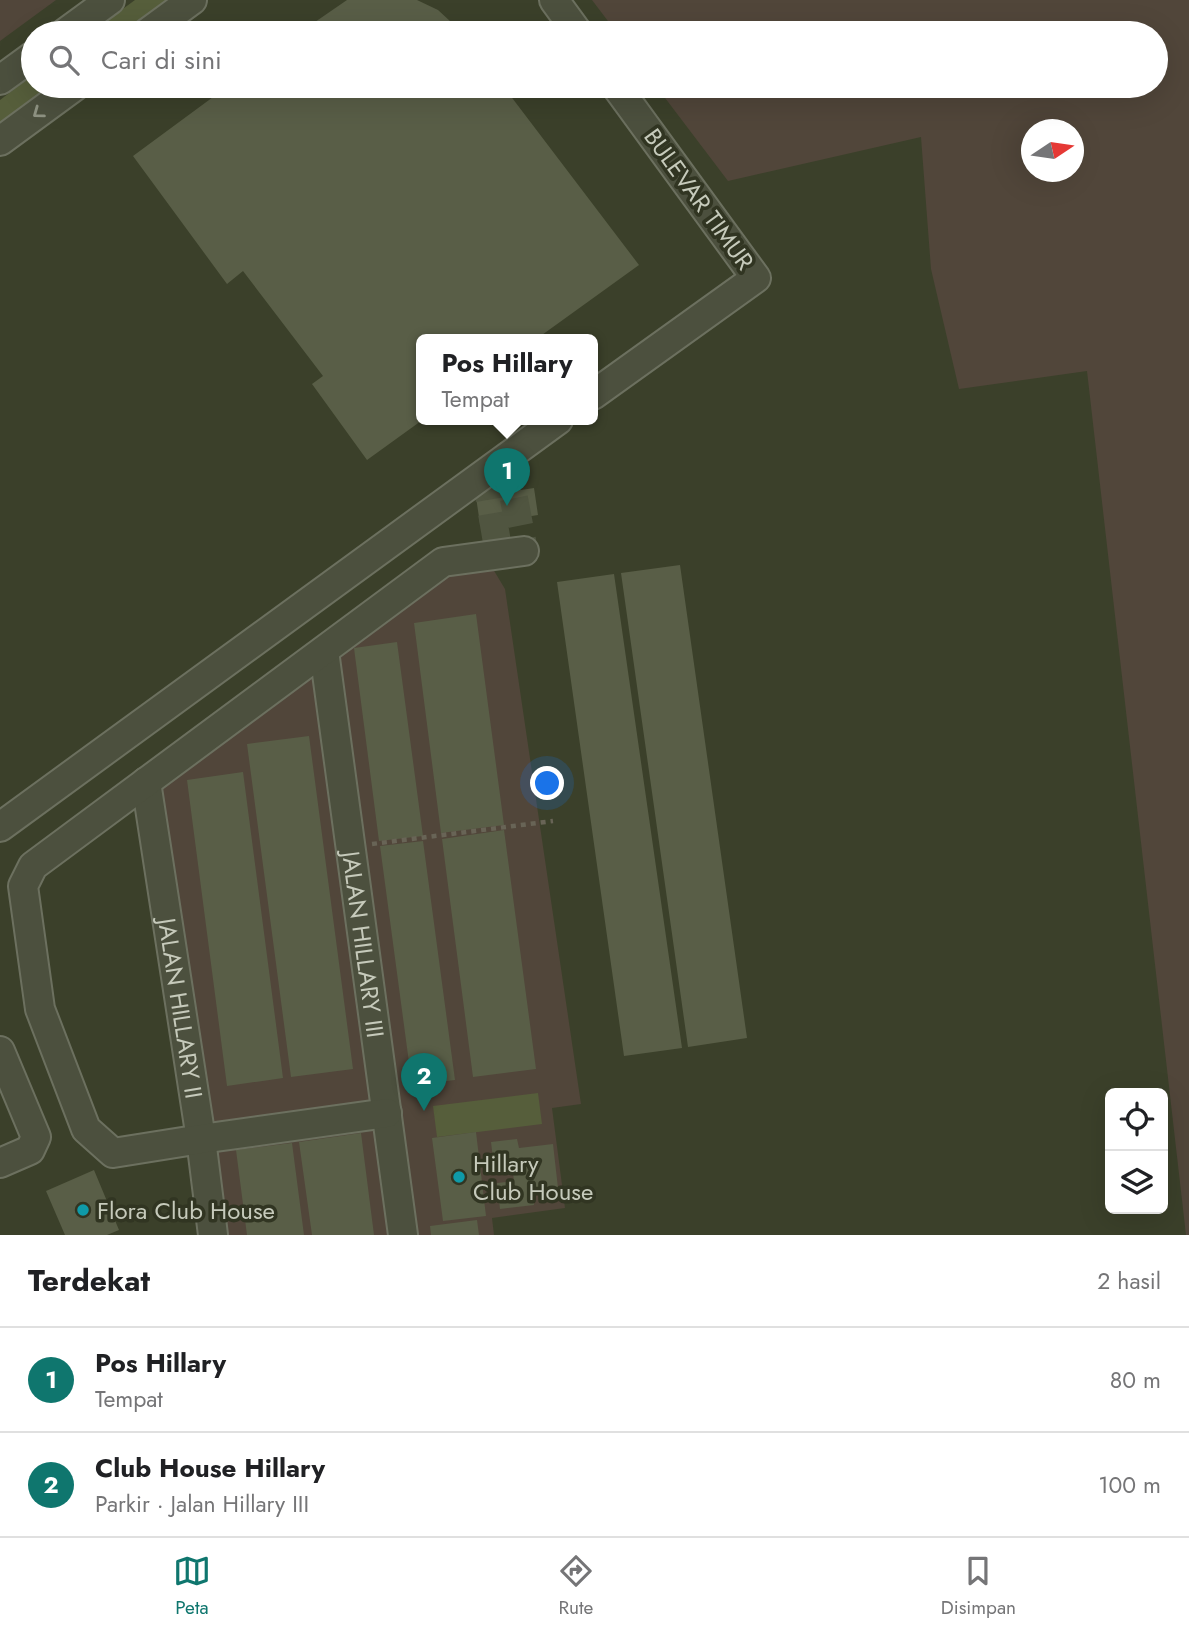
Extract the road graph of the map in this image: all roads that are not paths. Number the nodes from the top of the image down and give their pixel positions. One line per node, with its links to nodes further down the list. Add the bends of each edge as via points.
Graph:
1 (110, 0): 4 (street)
2 (192, 0): 5 (street)
3 (554, 0): 6 (street)
4 (81, 21)
5 (163, 21)
6 (569, 21)
7 (21, 65): 8 (street)
8 (0, 80)
9 (59, 98): 11 (street, one-way to 11)
10 (625, 98): 12 (street, BULEVAR TIMUR, via 757,278)
11 (0, 141)
12 (598, 391)
13 (551, 425): 17 (street)
14 (524, 551): 15 (street, via 443,562)
15 (324, 652): 16 (street); 19 (street, JALAN HILLARY III)
16 (146, 782): 20 (street, JALAN HILLARY II); 20 (street, via 33,866 23,886 40,1009 86,1129 113,1153)
17 (0, 827)
18 (0, 1051): 21 (street, via 36,1137 30,1150)
19 (387, 1113): 20 (street); 23 (street, JALAN HILLARY III)
20 (201, 1139): 22 (street, JALAN HILLARY II)
21 (1, 1159)
22 (213, 1235)
23 (403, 1235)

